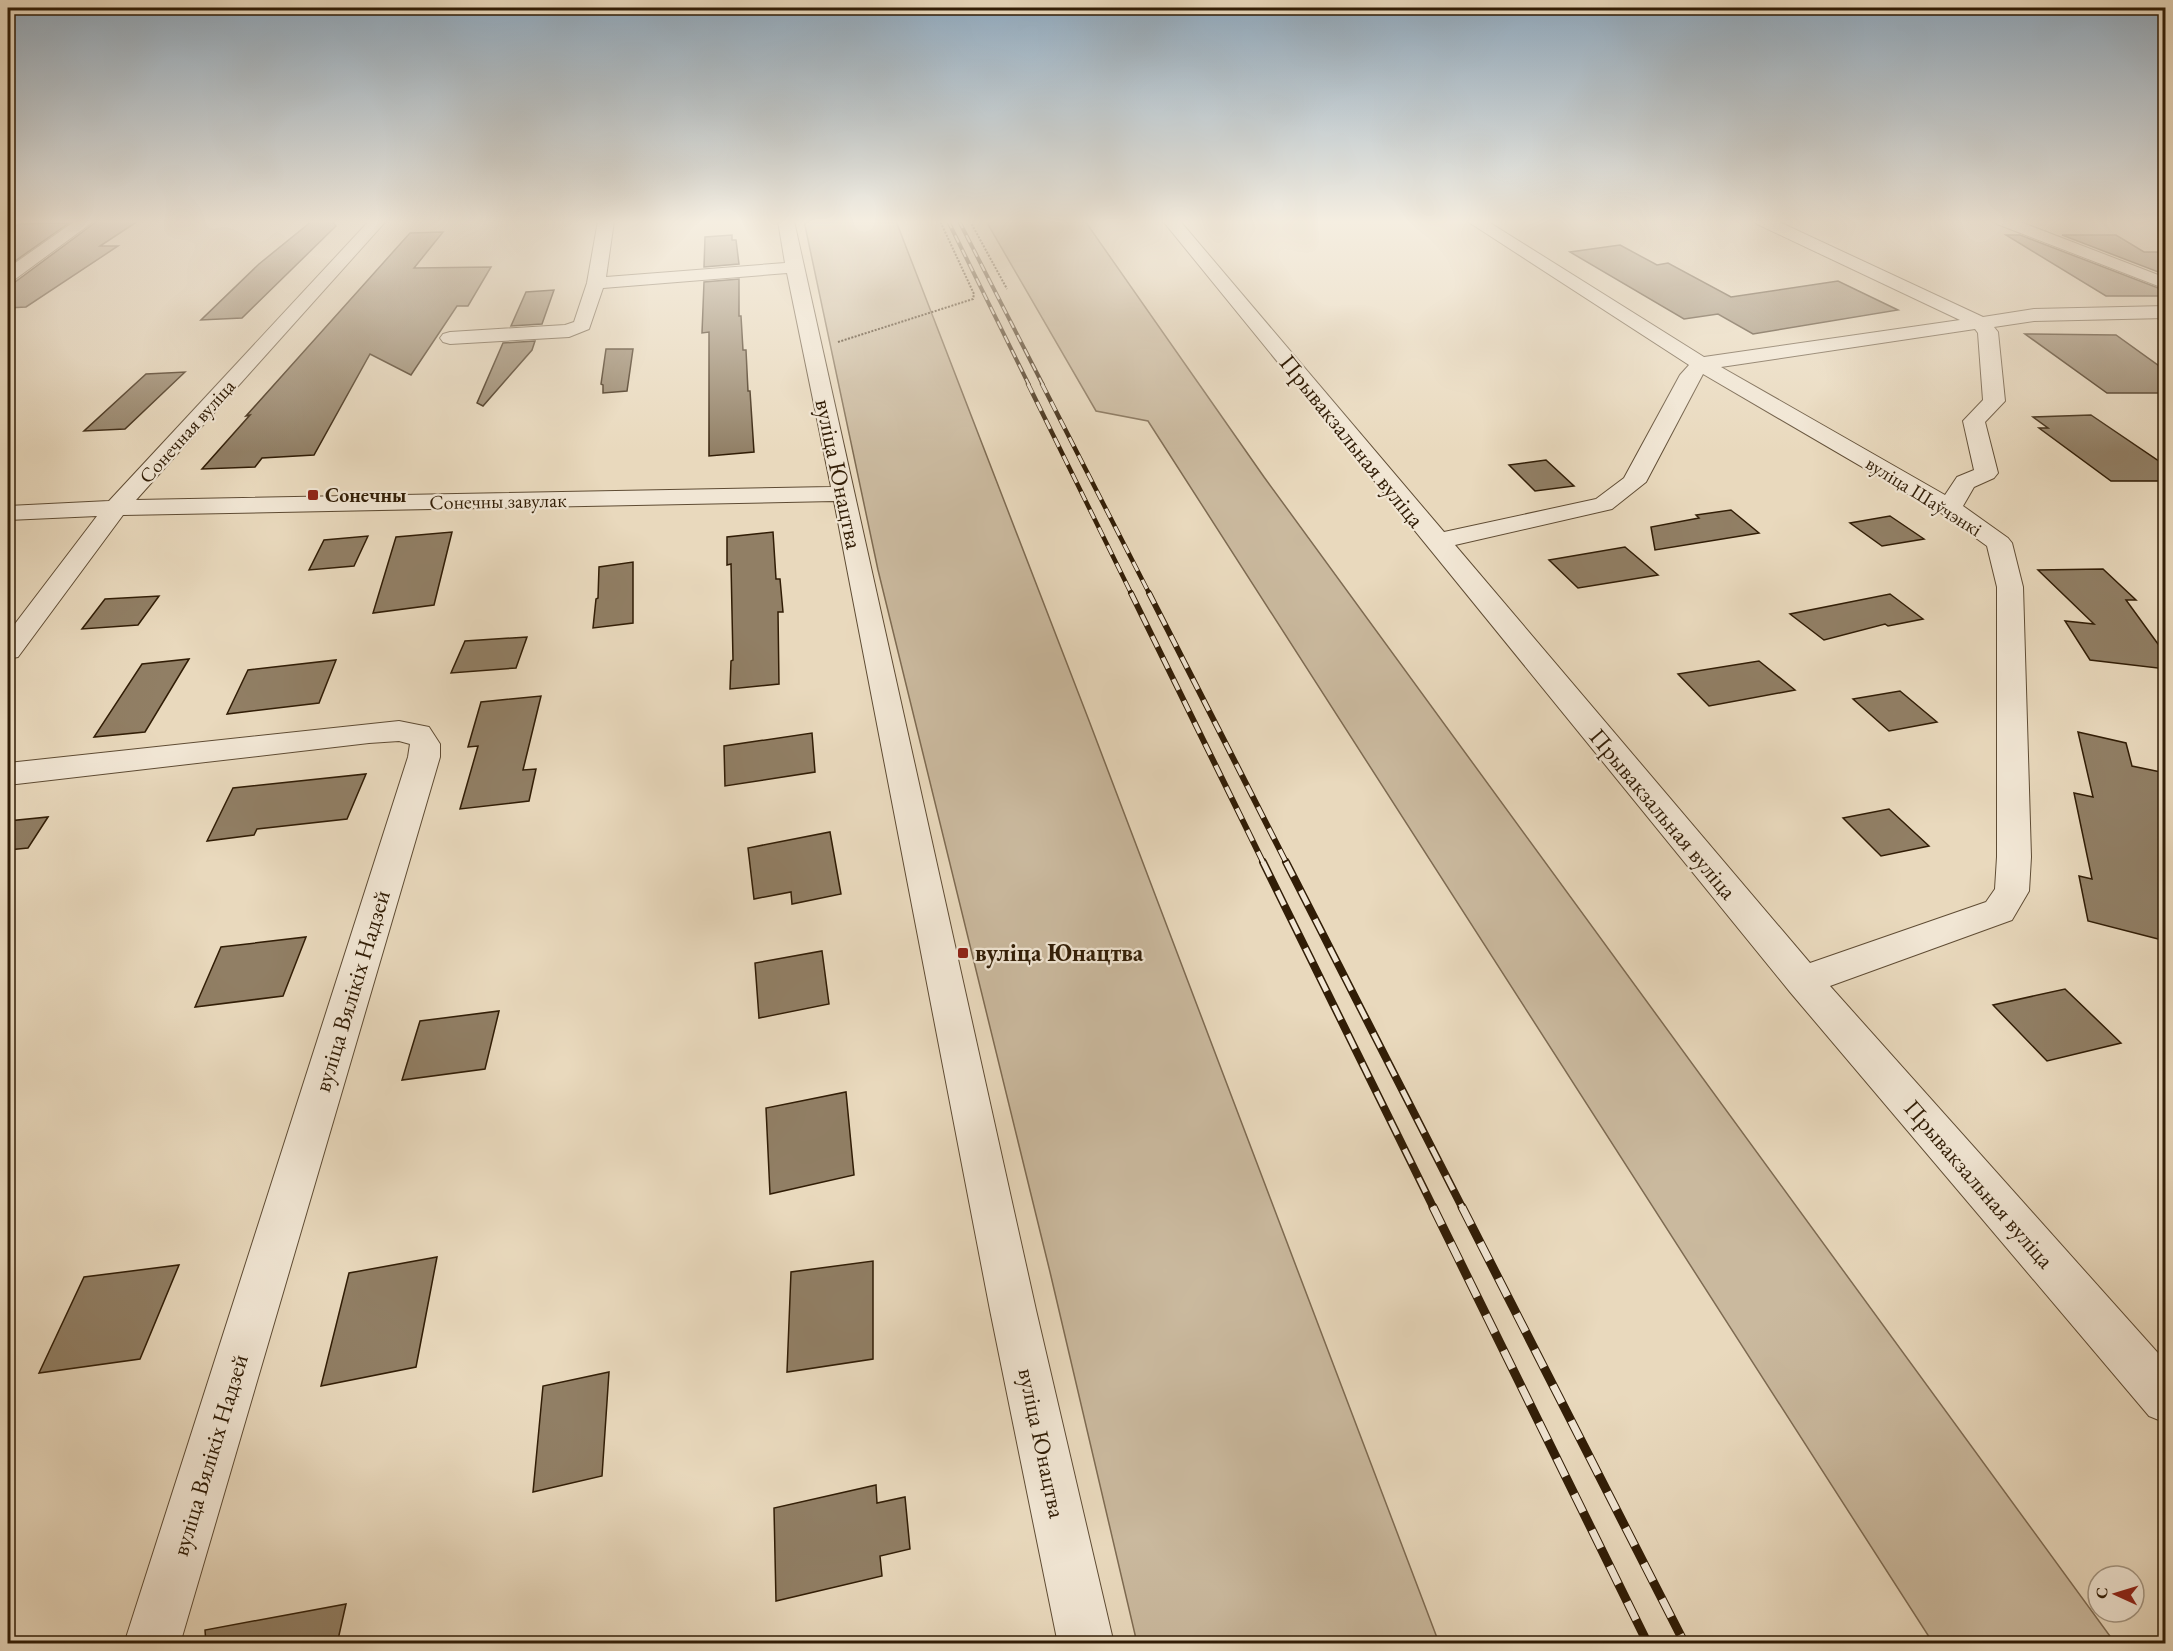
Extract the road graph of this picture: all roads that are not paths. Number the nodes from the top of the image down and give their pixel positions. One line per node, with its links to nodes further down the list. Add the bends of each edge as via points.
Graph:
1 (308, 298): 12 (street, Сонечная вуліца)
2 (591, 298): 9 (street, via 582,325 569,331)
3 (801, 298): 11 (street, вуліца Юнацтва)
4 (1234, 298): 15 (street, Прывакзальная вуліца)
5 (1597, 298): 10 (street, вуліца Шаўчэнкі)
6 (1928, 298): 8 (street)
7 (2166, 312): 8 (street, via 2034,315)
8 (1979, 322): 10 (street); 13 (street, via 1988,332 1994,401 1974,421 1986,473 1965,482)
9 (450, 338)
10 (1701, 364): 13 (street, вуліца Шаўчэнкі); 15 (street, via 1690,375 1634,482 1604,504)
11 (844, 494): 12 (street, Сонечны завулак); 21 (street, вуліца Юнацтва)
12 (116, 508): 14 (street, Сонечны завулак); 16 (street, Сонечная вуліца)
13 (1950, 508): 18 (street, вуліца Шаўчэнкі, via 1999,543 2010,587 2012,891 1999,911)
14 (8, 513)
15 (1435, 542): 18 (street, Прывакзальная вуліца)
16 (8, 651)
17 (8, 774): 20 (street, вуліца Вялікіх Надзей, via 369,733 418,734 425,744 421,769)
18 (1803, 981): 19 (street, Прывакзальная вуліца)
19 (2166, 1399)
20 (152, 1644)
21 (1086, 1644)

